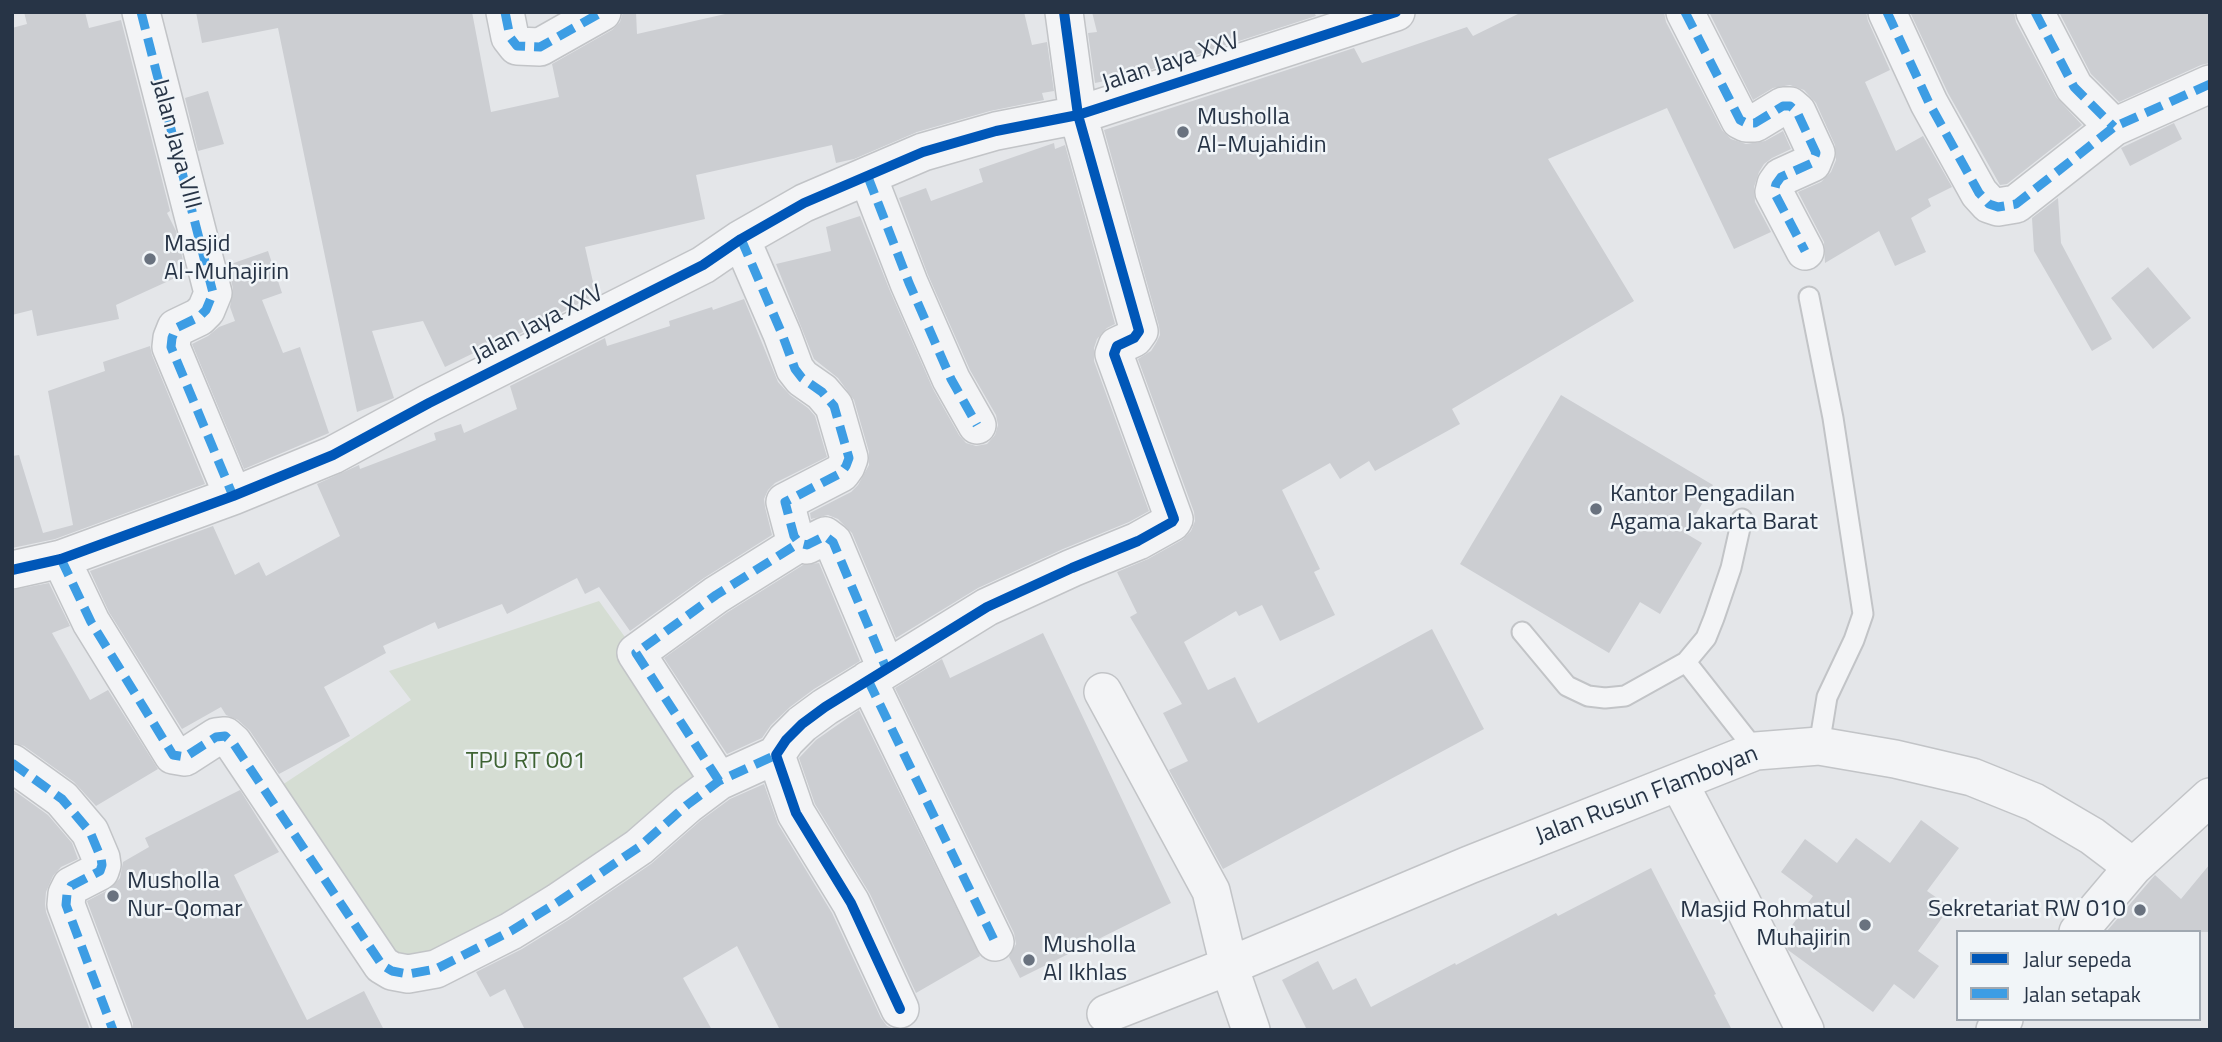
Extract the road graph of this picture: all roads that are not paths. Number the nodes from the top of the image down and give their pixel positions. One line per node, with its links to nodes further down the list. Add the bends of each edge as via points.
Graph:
1 (141, 12): 17 (street, Jalan Jaya VIII, via 213,293 199,317 176,328 171,347)
2 (603, 12): 8 (street, via 540,47)
3 (1064, 12): 10 (street, Jalan Jaya XXV)
4 (1396, 12): 10 (street, Jalan Jaya XXV)
5 (1685, 12): 14 (street, via 1740,120 1755,122 1783,106 1797,112 1816,153 1812,163 1781,177 1774,192)
6 (1887, 12): 11 (street, via 1949,141 1989,204 2016,204)
7 (2035, 12): 11 (street, via 2074,87)
8 (511, 29)
9 (2210, 84): 11 (street)
10 (1079, 115): 12 (street, Jalan Jaya XXV, via 996,131 923,152); 24 (street, via 1139,331 1117,346 1114,354 1174,519 1138,541 987,607)
11 (2114, 127)
12 (868, 177): 13 (street, Jalan Jaya XXV, via 804,203); 16 (street, via 951,379)
13 (741, 239): 17 (street, Jalan Jaya XXV, via 703,265 332,455); 19 (street, via 795,369 834,406 849,458 841,473 785,502)
14 (1805, 251)
15 (1809, 297): 26 (lane, via 1863,614 1827,697)
16 (977, 425)
17 (233, 496): 20 (street, Jalan Jaya XXV)
18 (1742, 519): 23 (lane, via 1714,618 1706,638)
19 (800, 543): 24 (street, via 807,545 825,536 833,542); 30 (street, via 716,595 636,653)
20 (61, 559): 21 (street, Jalan Jaya XXV); 30 (street, via 91,622 173,755 185,757 216,737 225,736 233,743 382,965 392,971 408,974 436,969 510,931 639,847)
21 (12, 569)
22 (1522, 632): 23 (lane, via 1567,686 1588,696 1625,696)
23 (1686, 662): 27 (lane)
24 (877, 674): 28 (street, via 802,723); 35 (street)
25 (1103, 692): 36 (street, via 1211,891)
26 (1819, 746): 27 (street, Jalan Rusun Flamboyan); 33 (street, Jalan Rusun Flamboyan, via 1972,777 2034,802)
27 (1756, 751): 31 (street, Jalan Rusun Flamboyan)
28 (776, 755): 30 (street); 37 (street, via 796,813 851,903)
29 (12, 763): 39 (street, via 62,799 90,832 101,858 100,871 71,886 66,905)
30 (719, 781)
31 (1679, 783): 36 (street, Jalan Rusun Flamboyan); 41 (street)
32 (2210, 797): 33 (street)
33 (2133, 867): 34 (street)
34 (2080, 930)
35 (995, 942)
36 (1230, 966): 38 (street, Jalan Rusun Flamboyan); 40 (street)
37 (900, 1009)
38 (1106, 1014)
39 (113, 1030)
40 (1251, 1030)
41 (1805, 1030)

